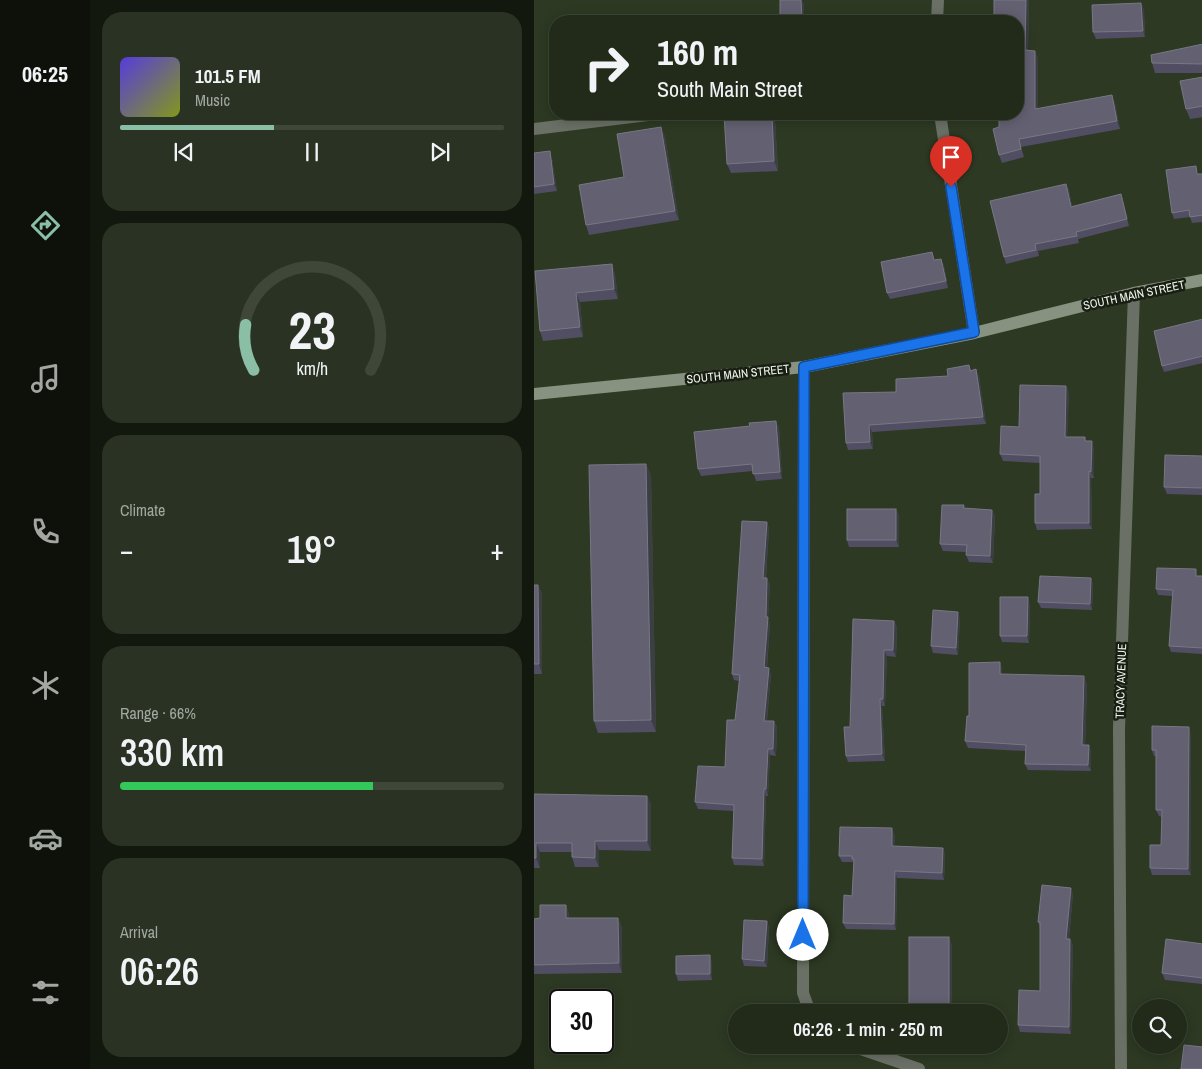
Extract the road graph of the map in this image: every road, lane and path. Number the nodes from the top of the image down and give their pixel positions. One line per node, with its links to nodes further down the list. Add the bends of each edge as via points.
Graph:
1 (938, 0): 2 (street)
2 (937, 15)
3 (607, 120): 5 (street)
4 (941, 120): 8 (street)
5 (534, 129)
6 (1202, 280): 7 (main road, SOUTH MAIN STREET)
7 (1134, 293): 8 (main road, SOUTH MAIN STREET); 14 (street, TRACY AVENUE, via 1119,729)
8 (974, 332): 9 (main road, SOUTH MAIN STREET)
9 (804, 367): 10 (main road, SOUTH MAIN STREET); 11 (street, via 803,993)
10 (534, 394)
11 (807, 1004)
12 (875, 1054): 13 (street)
13 (919, 1069)
14 (1121, 1069)

